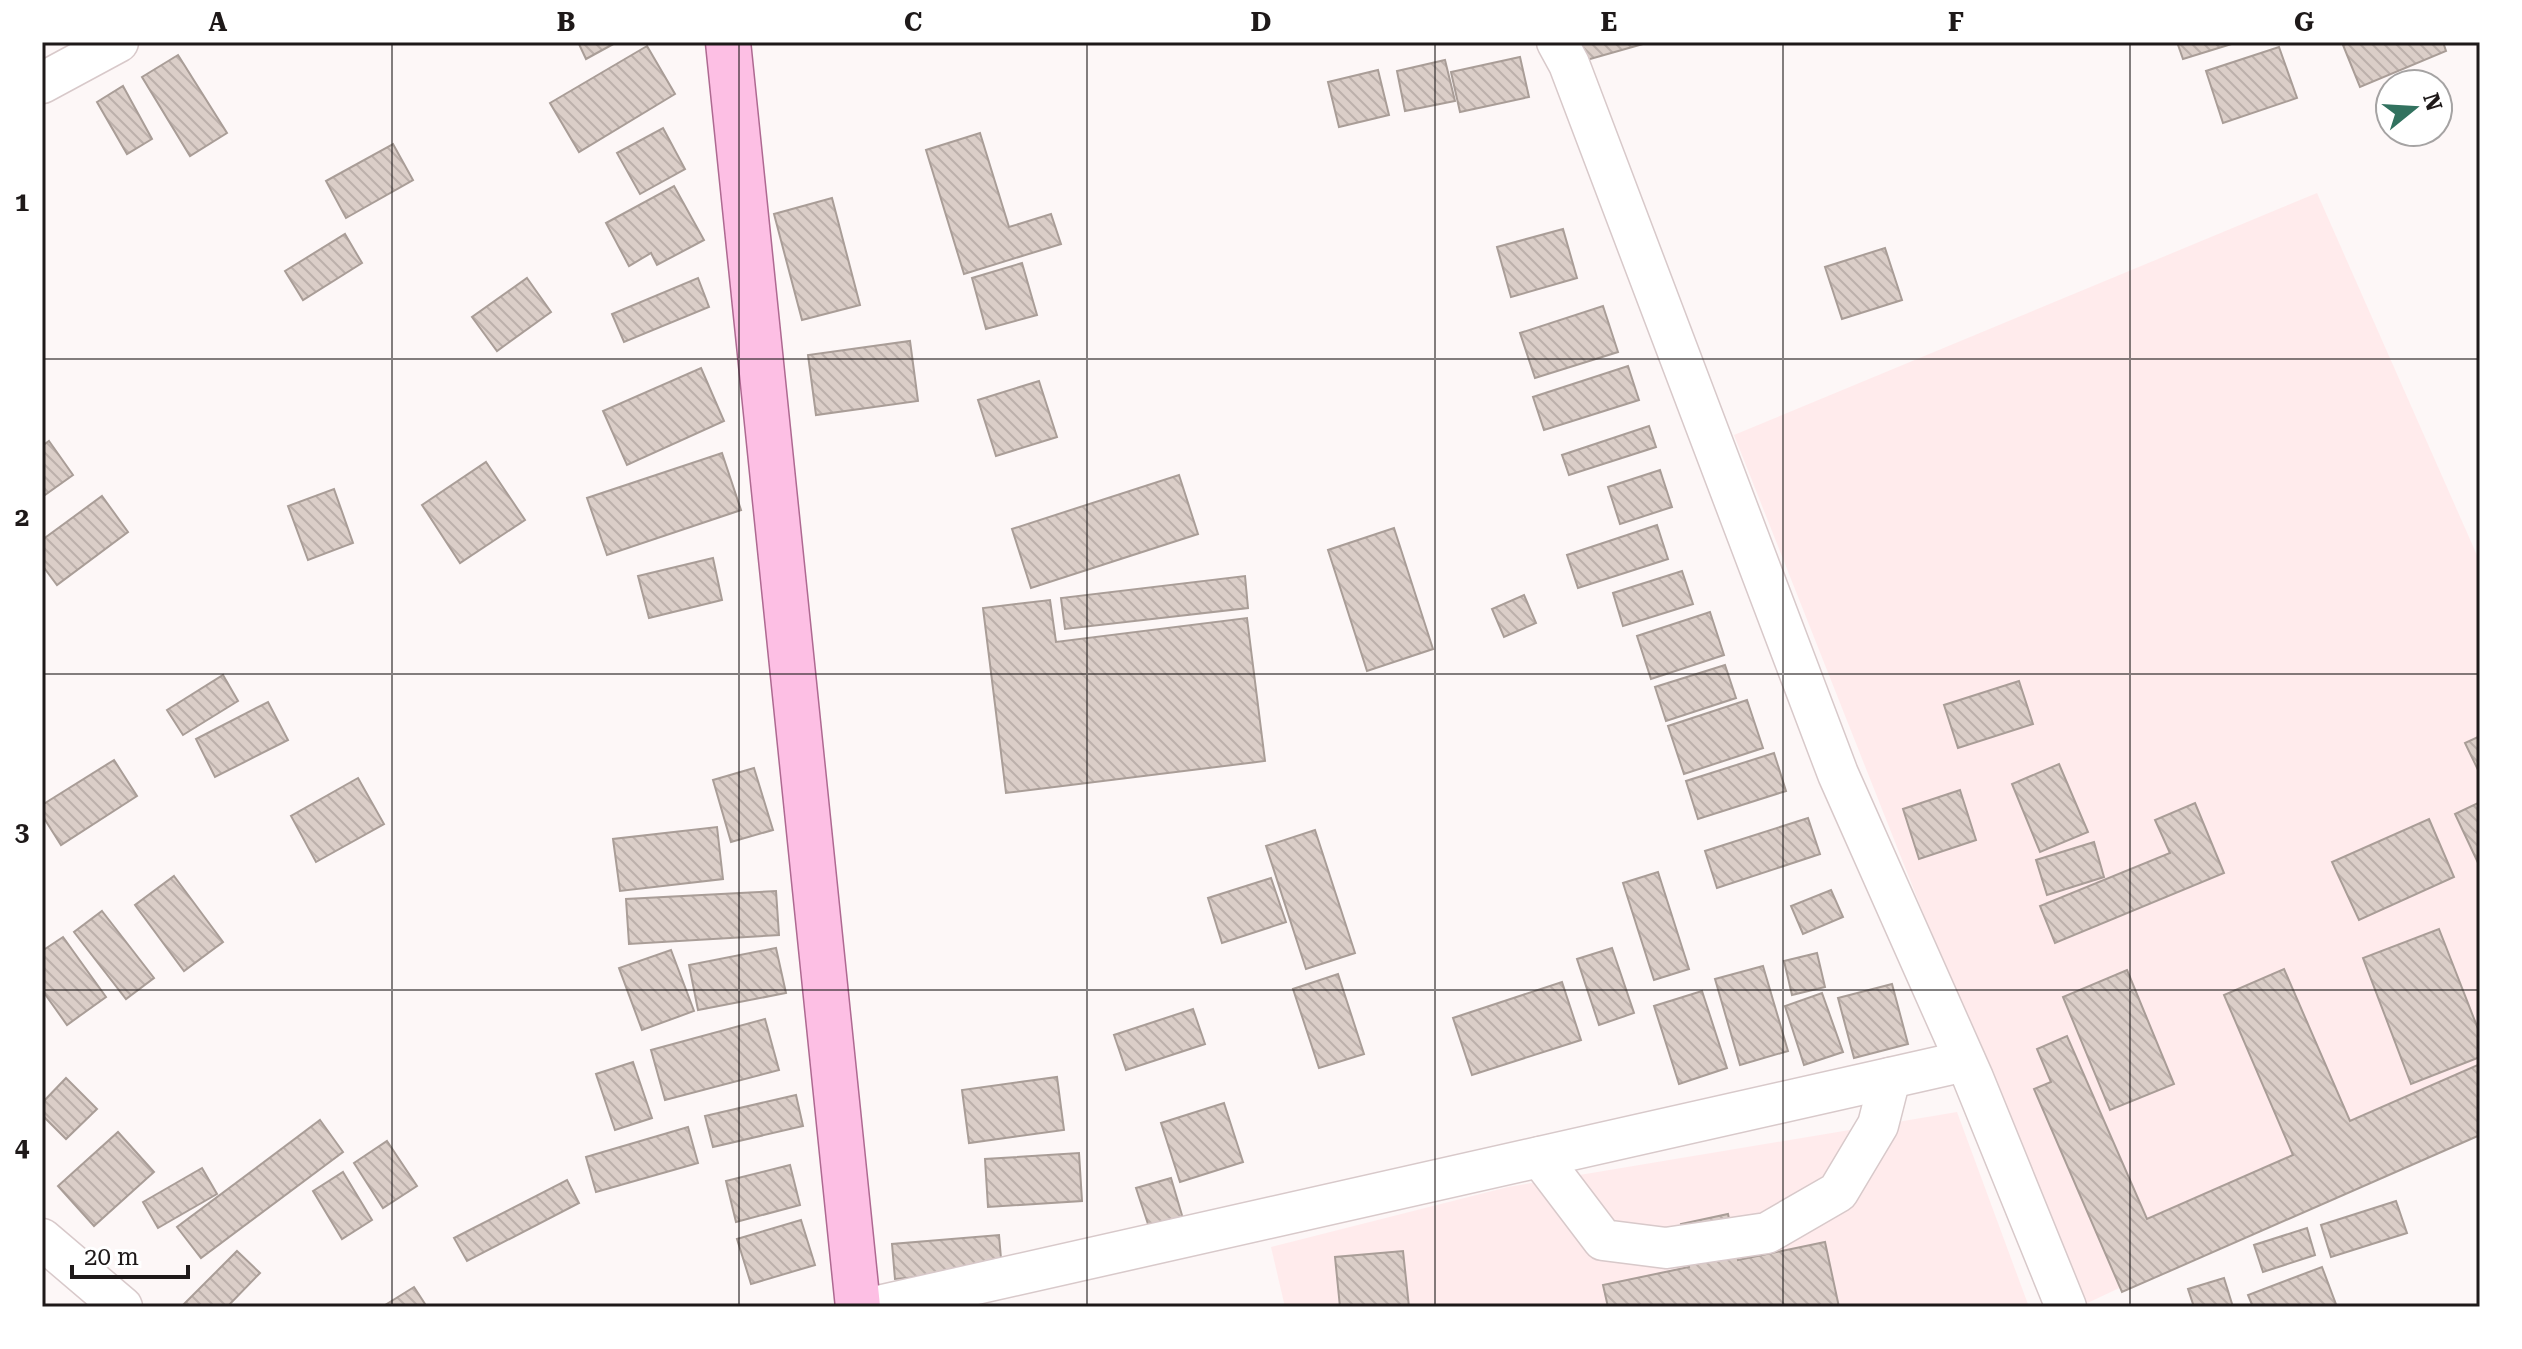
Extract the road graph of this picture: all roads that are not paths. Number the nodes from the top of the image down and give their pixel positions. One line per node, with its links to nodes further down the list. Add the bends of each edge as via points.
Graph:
1 (118, 42): 4 (street)
2 (728, 42): 10 (main road)
3 (1557, 42): 5 (street, via 1838,774)
4 (42, 83)
5 (1965, 1061): 6 (street); 12 (street)
6 (1890, 1078): 7 (street); 7 (street, via 1878,1125 1838,1192 1767,1233 1666,1248 1603,1240)
7 (1540, 1157): 11 (street)
8 (42, 1239): 9 (street)
9 (122, 1307)
10 (858, 1307)
11 (874, 1307)
12 (2066, 1307)

